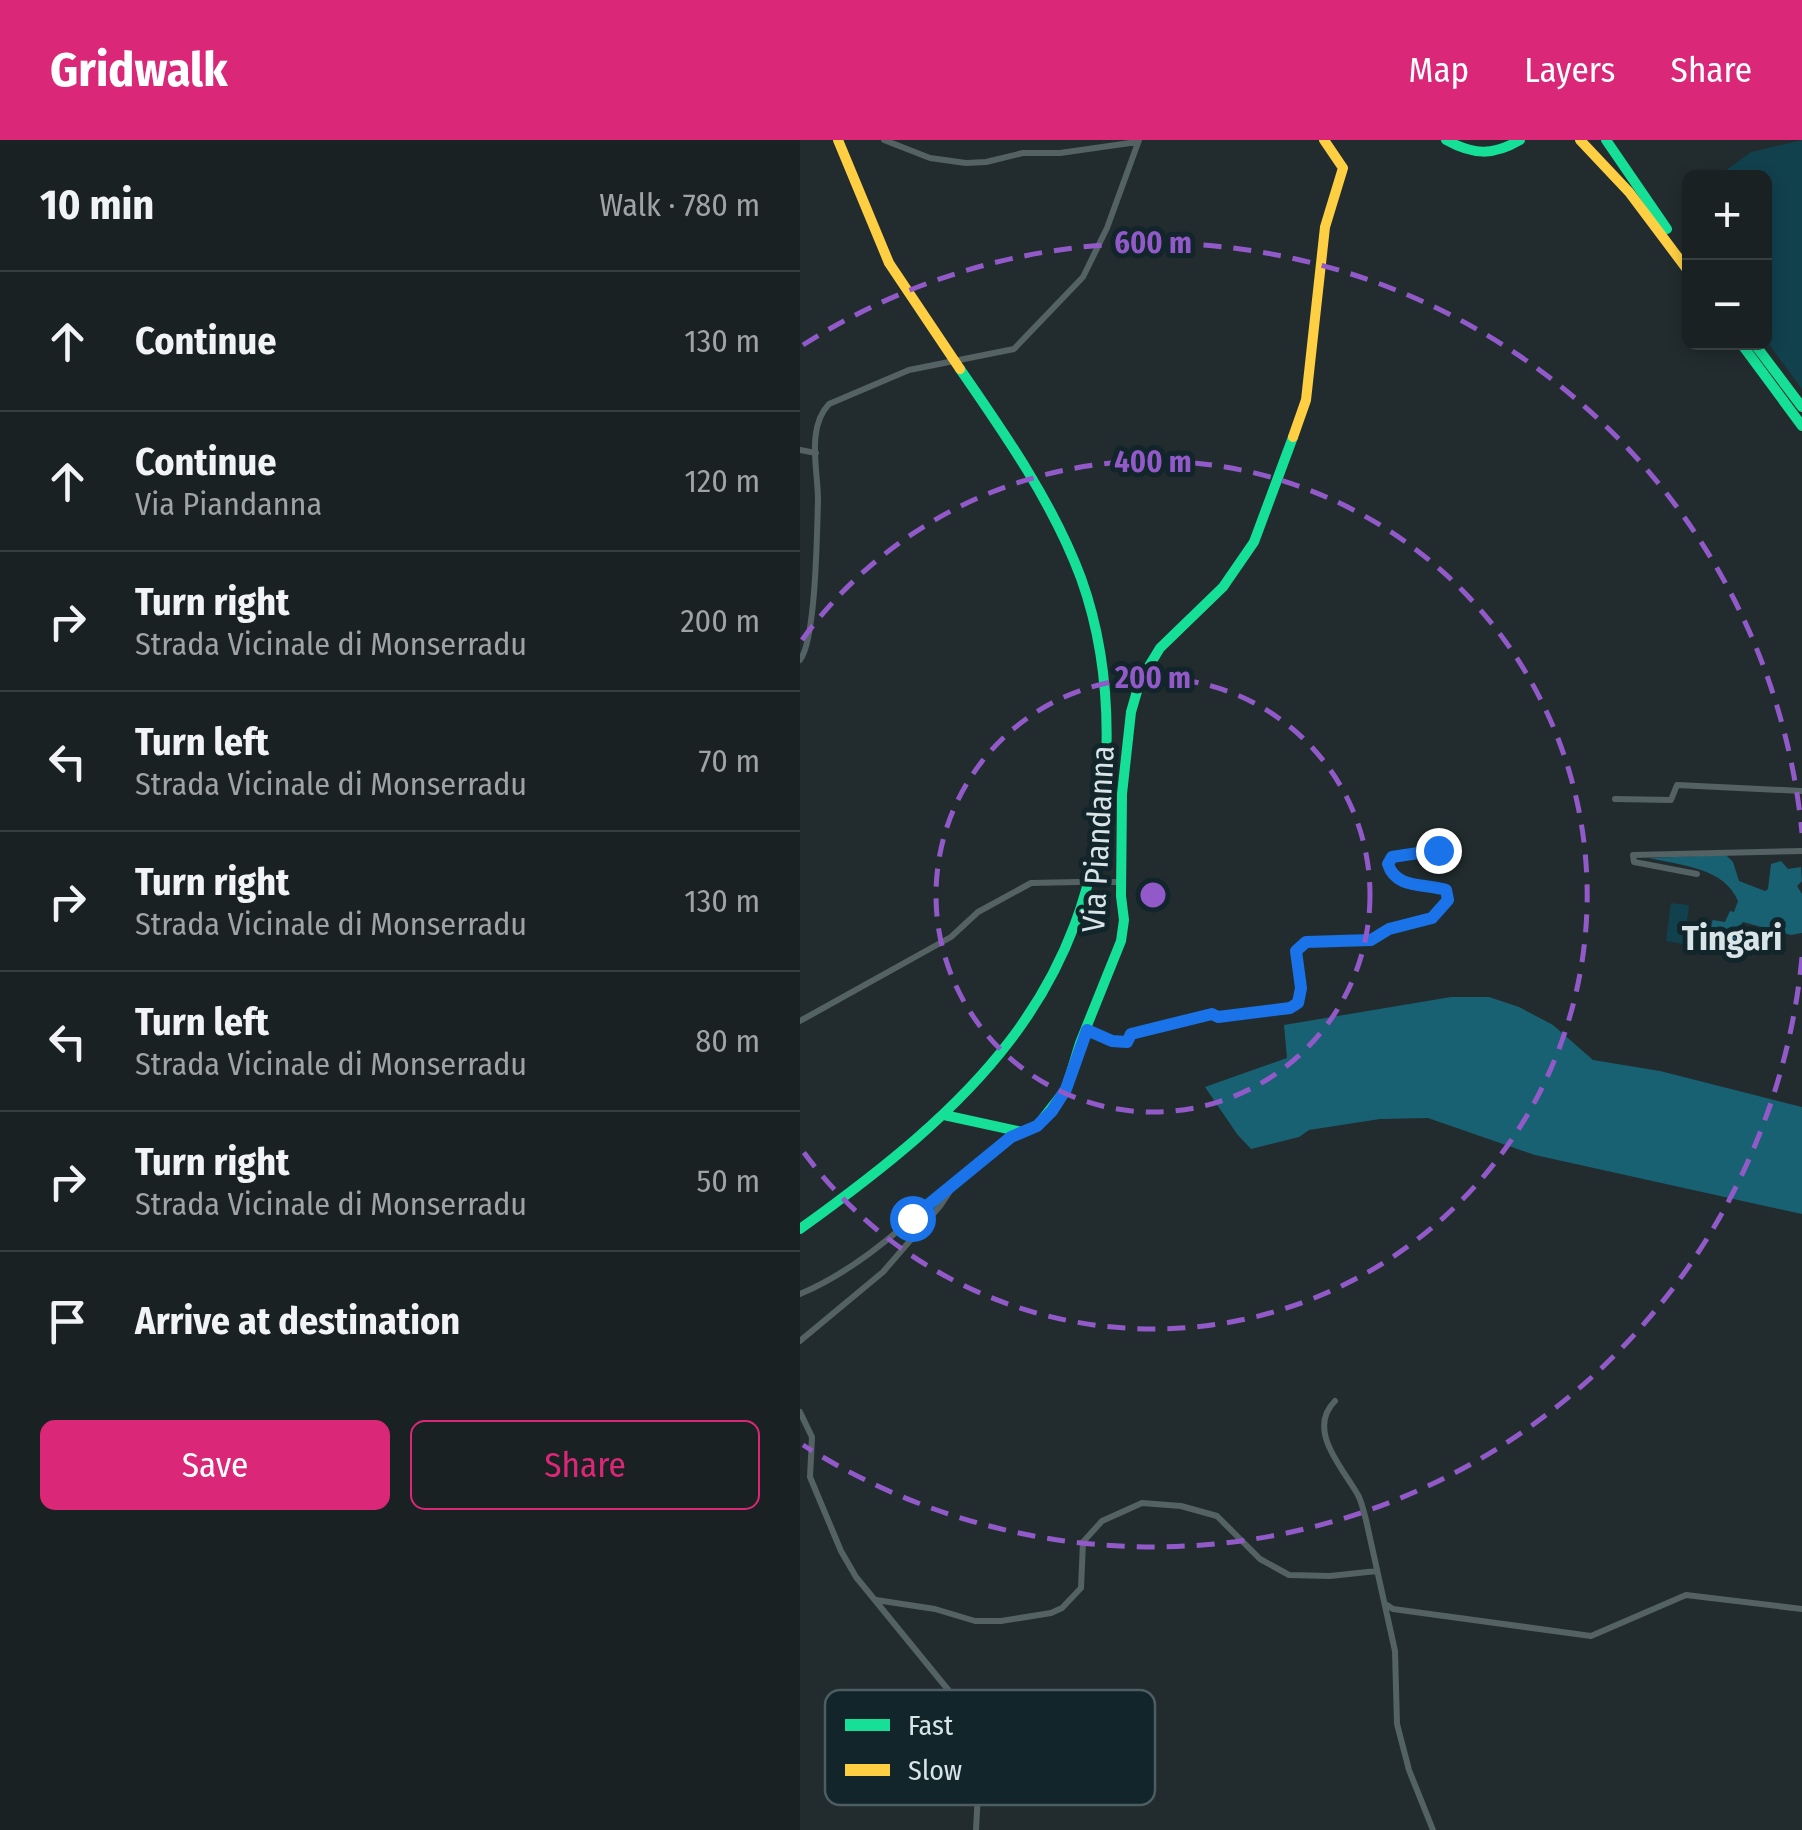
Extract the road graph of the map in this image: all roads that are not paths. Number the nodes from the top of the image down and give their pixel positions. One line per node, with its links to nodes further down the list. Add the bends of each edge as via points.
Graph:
1 (838, 140): 32 (main road, via 896,277 1034,484 1068,548 1084,586 1108,697 1103,812 1075,930 1043,994)
2 (884, 140): 10 (street, via 930,158 966,162)
3 (1324, 140): 29 (main road, Via Piandanna, via 1343,168 1325,227 1299,426 1248,551 1223,586 1160,648 1140,681 1122,794)
4 (1446, 140): 5 (main road, via 1488,156)
5 (1517, 140)
6 (1572, 140): 11 (main road)
7 (1580, 140): 11 (main road)
8 (1590, 140): 12 (main road)
9 (1606, 140): 12 (main road)
10 (1138, 141): 20 (street, via 1083,276 1014,349 909,370 829,404 816,426)
11 (1628, 192): 14 (main road)
12 (1668, 229): 13 (main road)
13 (1682, 249)
14 (1682, 262)
15 (1746, 350): 18 (main road)
16 (1759, 350): 17 (main road)
17 (1802, 407)
18 (1802, 426)
19 (800, 450): 20 (street)
20 (816, 453): 21 (street, via 813,598)
21 (800, 660)
22 (1802, 792): 23 (street, via 1677,786 1671,800)
23 (1615, 799)
24 (1438, 850): 31 (street, via 1392,857 1388,864 1401,882 1446,890 1442,909 1371,940 1306,942 1296,951 1301,988 1290,1008 1212,1014 1131,1034 1127,1042)
25 (1802, 851): 26 (street, via 1633,855 1634,862)
26 (1697, 874)
27 (1078, 882): 30 (street, via 1031,883)
28 (1102, 882): 29 (street)
29 (1121, 882): 31 (main road, Via Piandanna, via 1121,941)
30 (800, 1022)
31 (1087, 1030): 33 (main road, Via Piandanna, via 1066,1089 1037,1126)
32 (944, 1116): 33 (main road); 35 (main road)
33 (1022, 1132): 34 (street)
34 (955, 1182): 36 (street, via 875,1249); 37 (street, via 883,1272)
35 (800, 1228)
36 (800, 1294)
37 (800, 1341)
38 (1335, 1401): 40 (street, via 1326,1416 1326,1440 1361,1500)
39 (800, 1412): 41 (street, via 812,1437 810,1477 841,1551)
40 (1376, 1571): 41 (street, via 1290,1575 1260,1559 1217,1516 1142,1503 1102,1521 1084,1542 1081,1588 1052,1613 975,1621); 42 (street)
41 (876, 1600): 44 (street)
42 (1386, 1604): 43 (street, via 1591,1636 1686,1595); 47 (street, via 1397,1724)
43 (1802, 1609)
44 (949, 1690)
45 (977, 1805): 46 (street)
46 (976, 1830)
47 (1434, 1830)

